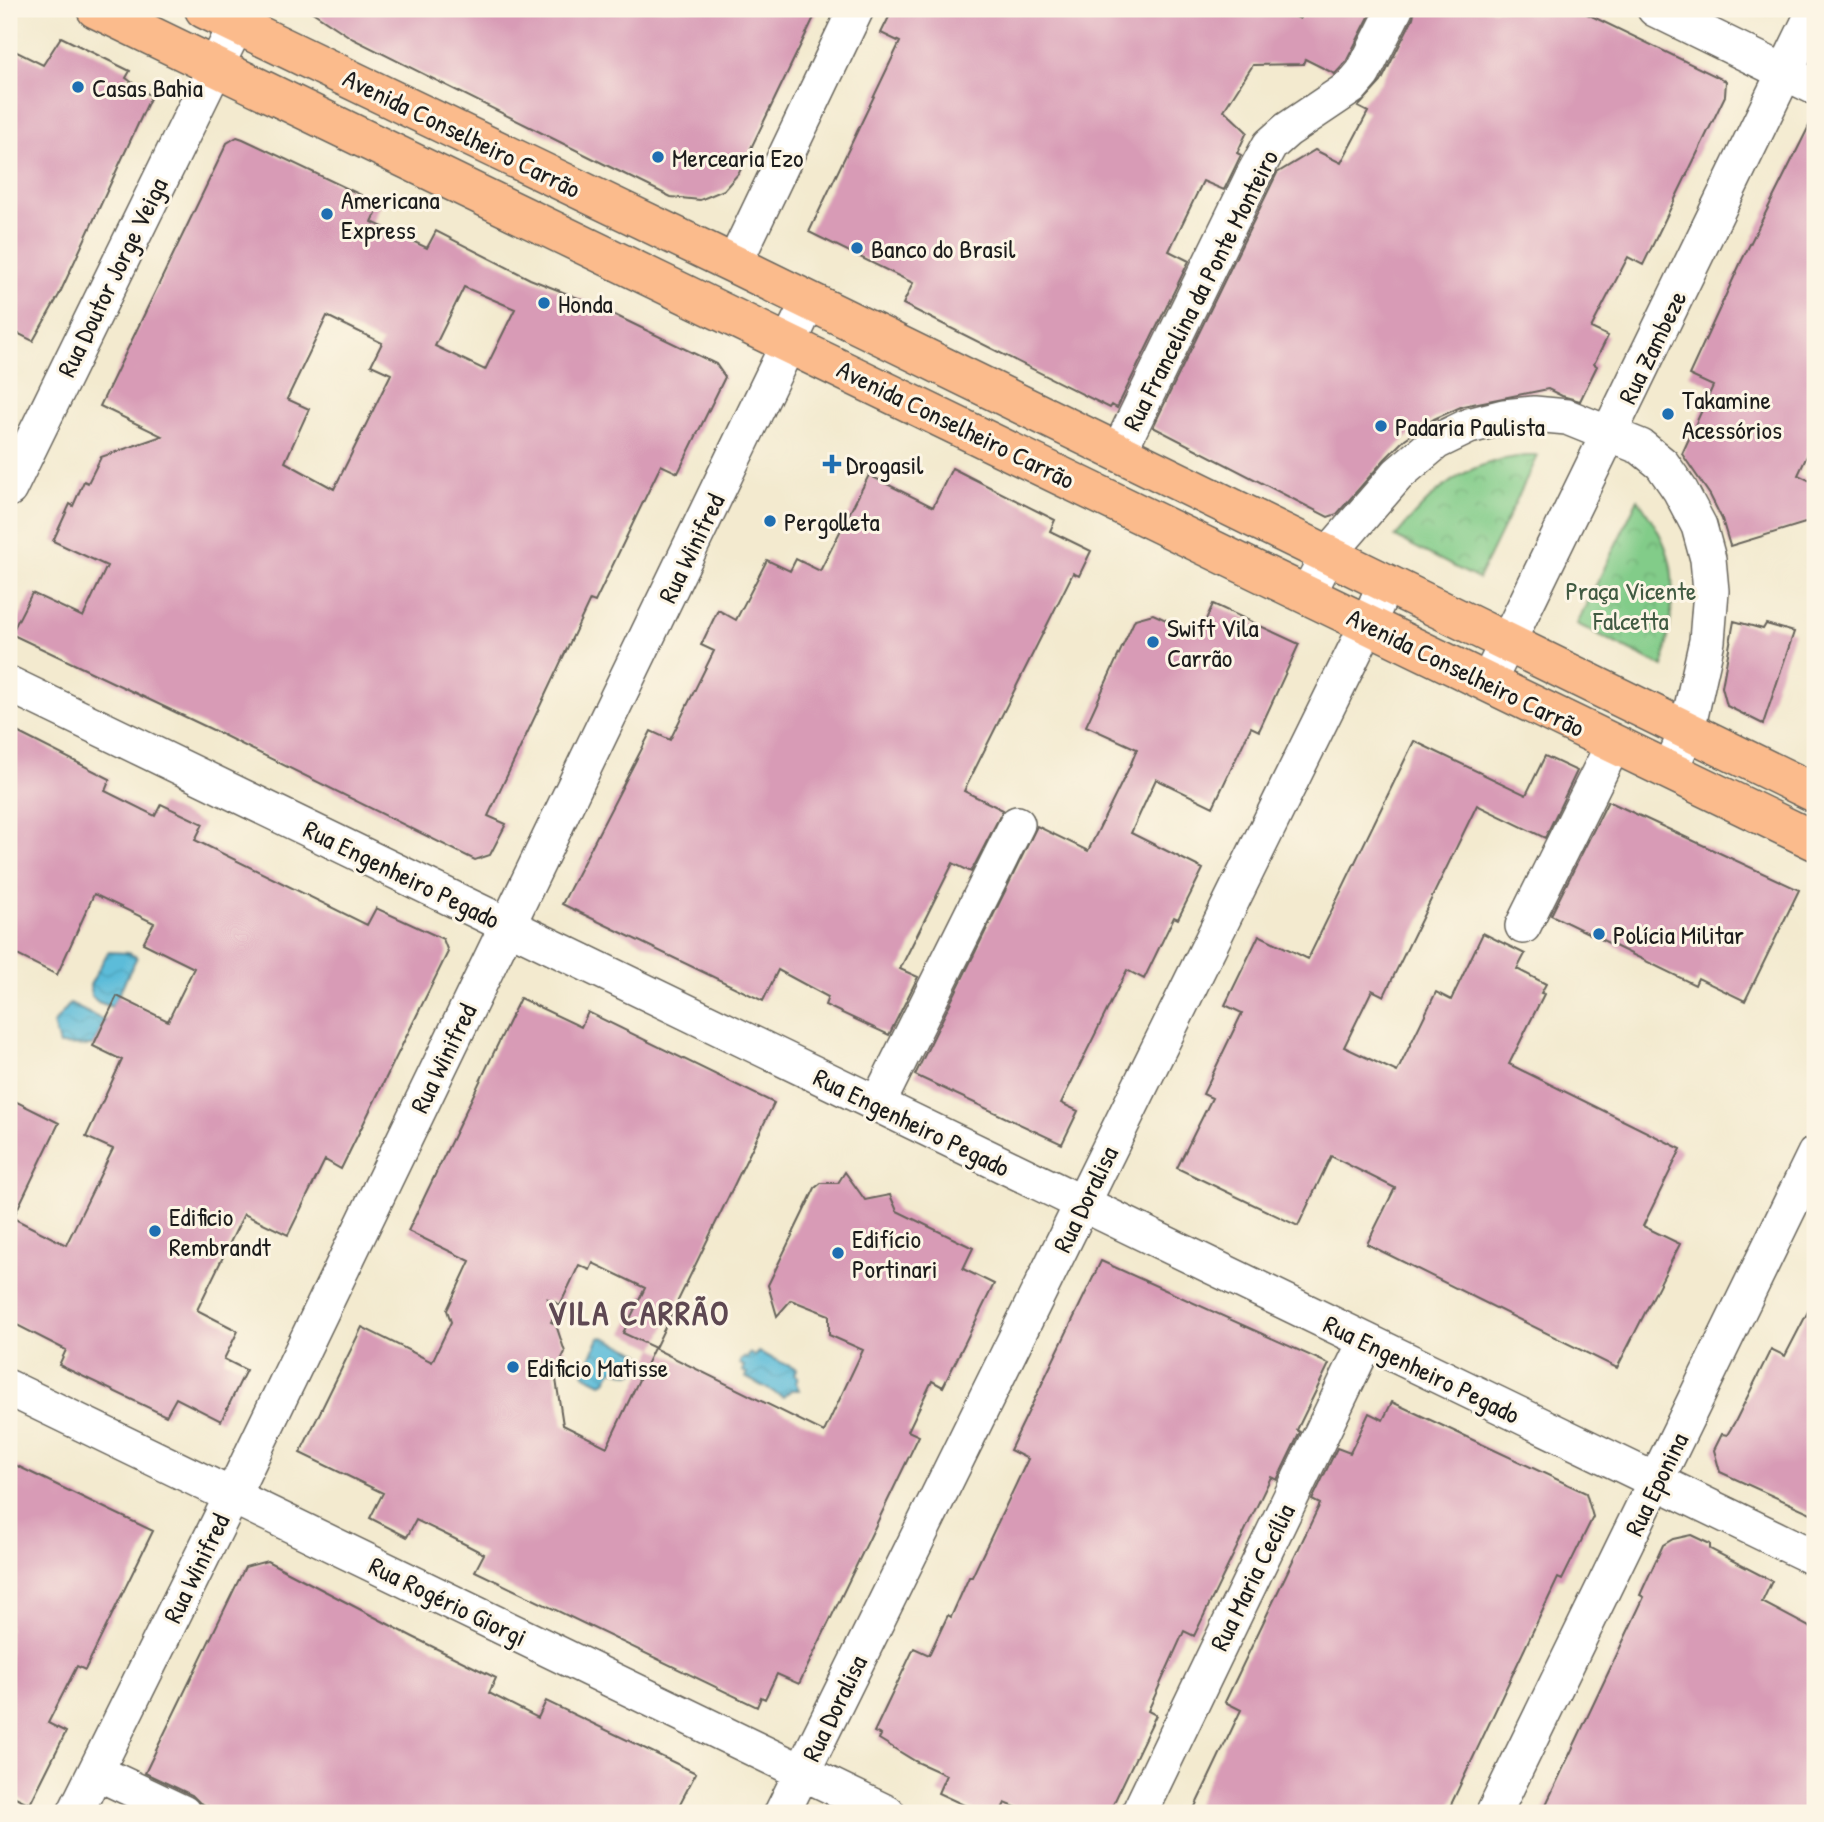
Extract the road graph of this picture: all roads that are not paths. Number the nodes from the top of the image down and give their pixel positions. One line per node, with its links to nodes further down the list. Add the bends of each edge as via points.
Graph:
1 (96, 9): 7 (main road, Avenida Conselheiro Carrão)
2 (856, 9): 9 (street)
3 (1395, 9): 13 (street, Rua Francelina da Ponte Monteiro, via 1372,59 1351,87 1270,145)
4 (1655, 9): 8 (street)
5 (1815, 10): 8 (street, Rua Zambeze)
6 (228, 14): 7 (street, Rua Doutor Jorge Veiga); 9 (main road, Avenida Conselheiro Carrão)
7 (215, 65): 11 (main road, Avenida Conselheiro Carrão); 14 (street, Rua Doutor Jorge Veiga)
8 (1800, 79): 12 (street, Rua Zambeze)
9 (734, 264): 10 (main road, Avenida Conselheiro Carrão)
10 (809, 301): 11 (street, Rua Winifred); 13 (main road, Avenida Conselheiro Carrão)
11 (790, 344): 17 (main road, Avenida Conselheiro Carrão); 28 (street, Rua Winifred)
12 (1610, 434): 15 (street, via 1567,417 1534,414 1469,426 1436,442 1398,474); 19 (street, Rua Zambeze); 22 (street, via 1641,447 1662,464 1699,526 1708,559 1707,641)
13 (1118, 453): 15 (main road, Avenida Conselheiro Carrão)
14 (9, 489)
15 (1328, 555): 16 (main road, Avenida Conselheiro Carrão); 17 (street)
16 (1385, 584): 18 (street, Rua Doralisa); 19 (main road, Avenida Conselheiro Carrão)
17 (1307, 595): 18 (main road, Avenida Conselheiro Carrão)
18 (1368, 624): 20 (main road, Avenida Conselheiro Carrão); 32 (street, Rua Doralisa)
19 (1508, 641): 20 (street, Rua Zambeze); 22 (main road, Avenida Conselheiro Carrão)
20 (1488, 682): 23 (main road, Avenida Conselheiro Carrão)
21 (9, 684): 28 (street, Rua Engenheiro Pegado)
22 (1688, 730): 24 (street); 25 (main road, Avenida Conselheiro Carrão)
23 (1614, 743): 24 (main road, Avenida Conselheiro Carrão); 29 (street)
24 (1670, 771): 27 (main road, Avenida Conselheiro Carrão)
25 (1815, 793)
26 (1017, 824): 30 (street)
27 (1815, 841)
28 (507, 924): 30 (street, Rua Engenheiro Pegado); 36 (street, Rua Winifred)
29 (1523, 926)
30 (877, 1105): 32 (street, Rua Engenheiro Pegado)
31 (1815, 1154): 35 (street, Rua Eponina)
32 (1083, 1203): 33 (street, Rua Engenheiro Pegado); 39 (street, Rua Doralisa)
33 (1366, 1341): 35 (street, Rua Engenheiro Pegado); 44 (street, Rua Maria Cecília)
34 (9, 1388): 36 (street, Rua Rogério Giorgi)
35 (1657, 1483): 37 (street, Rua Engenheiro Pegado); 45 (street, Rua Eponina)
36 (232, 1496): 38 (street, Rua Winifred); 39 (street, Rua Rogério Giorgi)
37 (1815, 1558)
38 (96, 1772): 40 (street, Rua Winifred); 41 (street)
39 (802, 1772): 42 (street, Rua Doralisa); 43 (street, Rua Rogério Giorgi)
40 (75, 1813)
41 (183, 1813)
42 (782, 1813)
43 (887, 1813)
44 (1139, 1813)
45 (1494, 1813)

